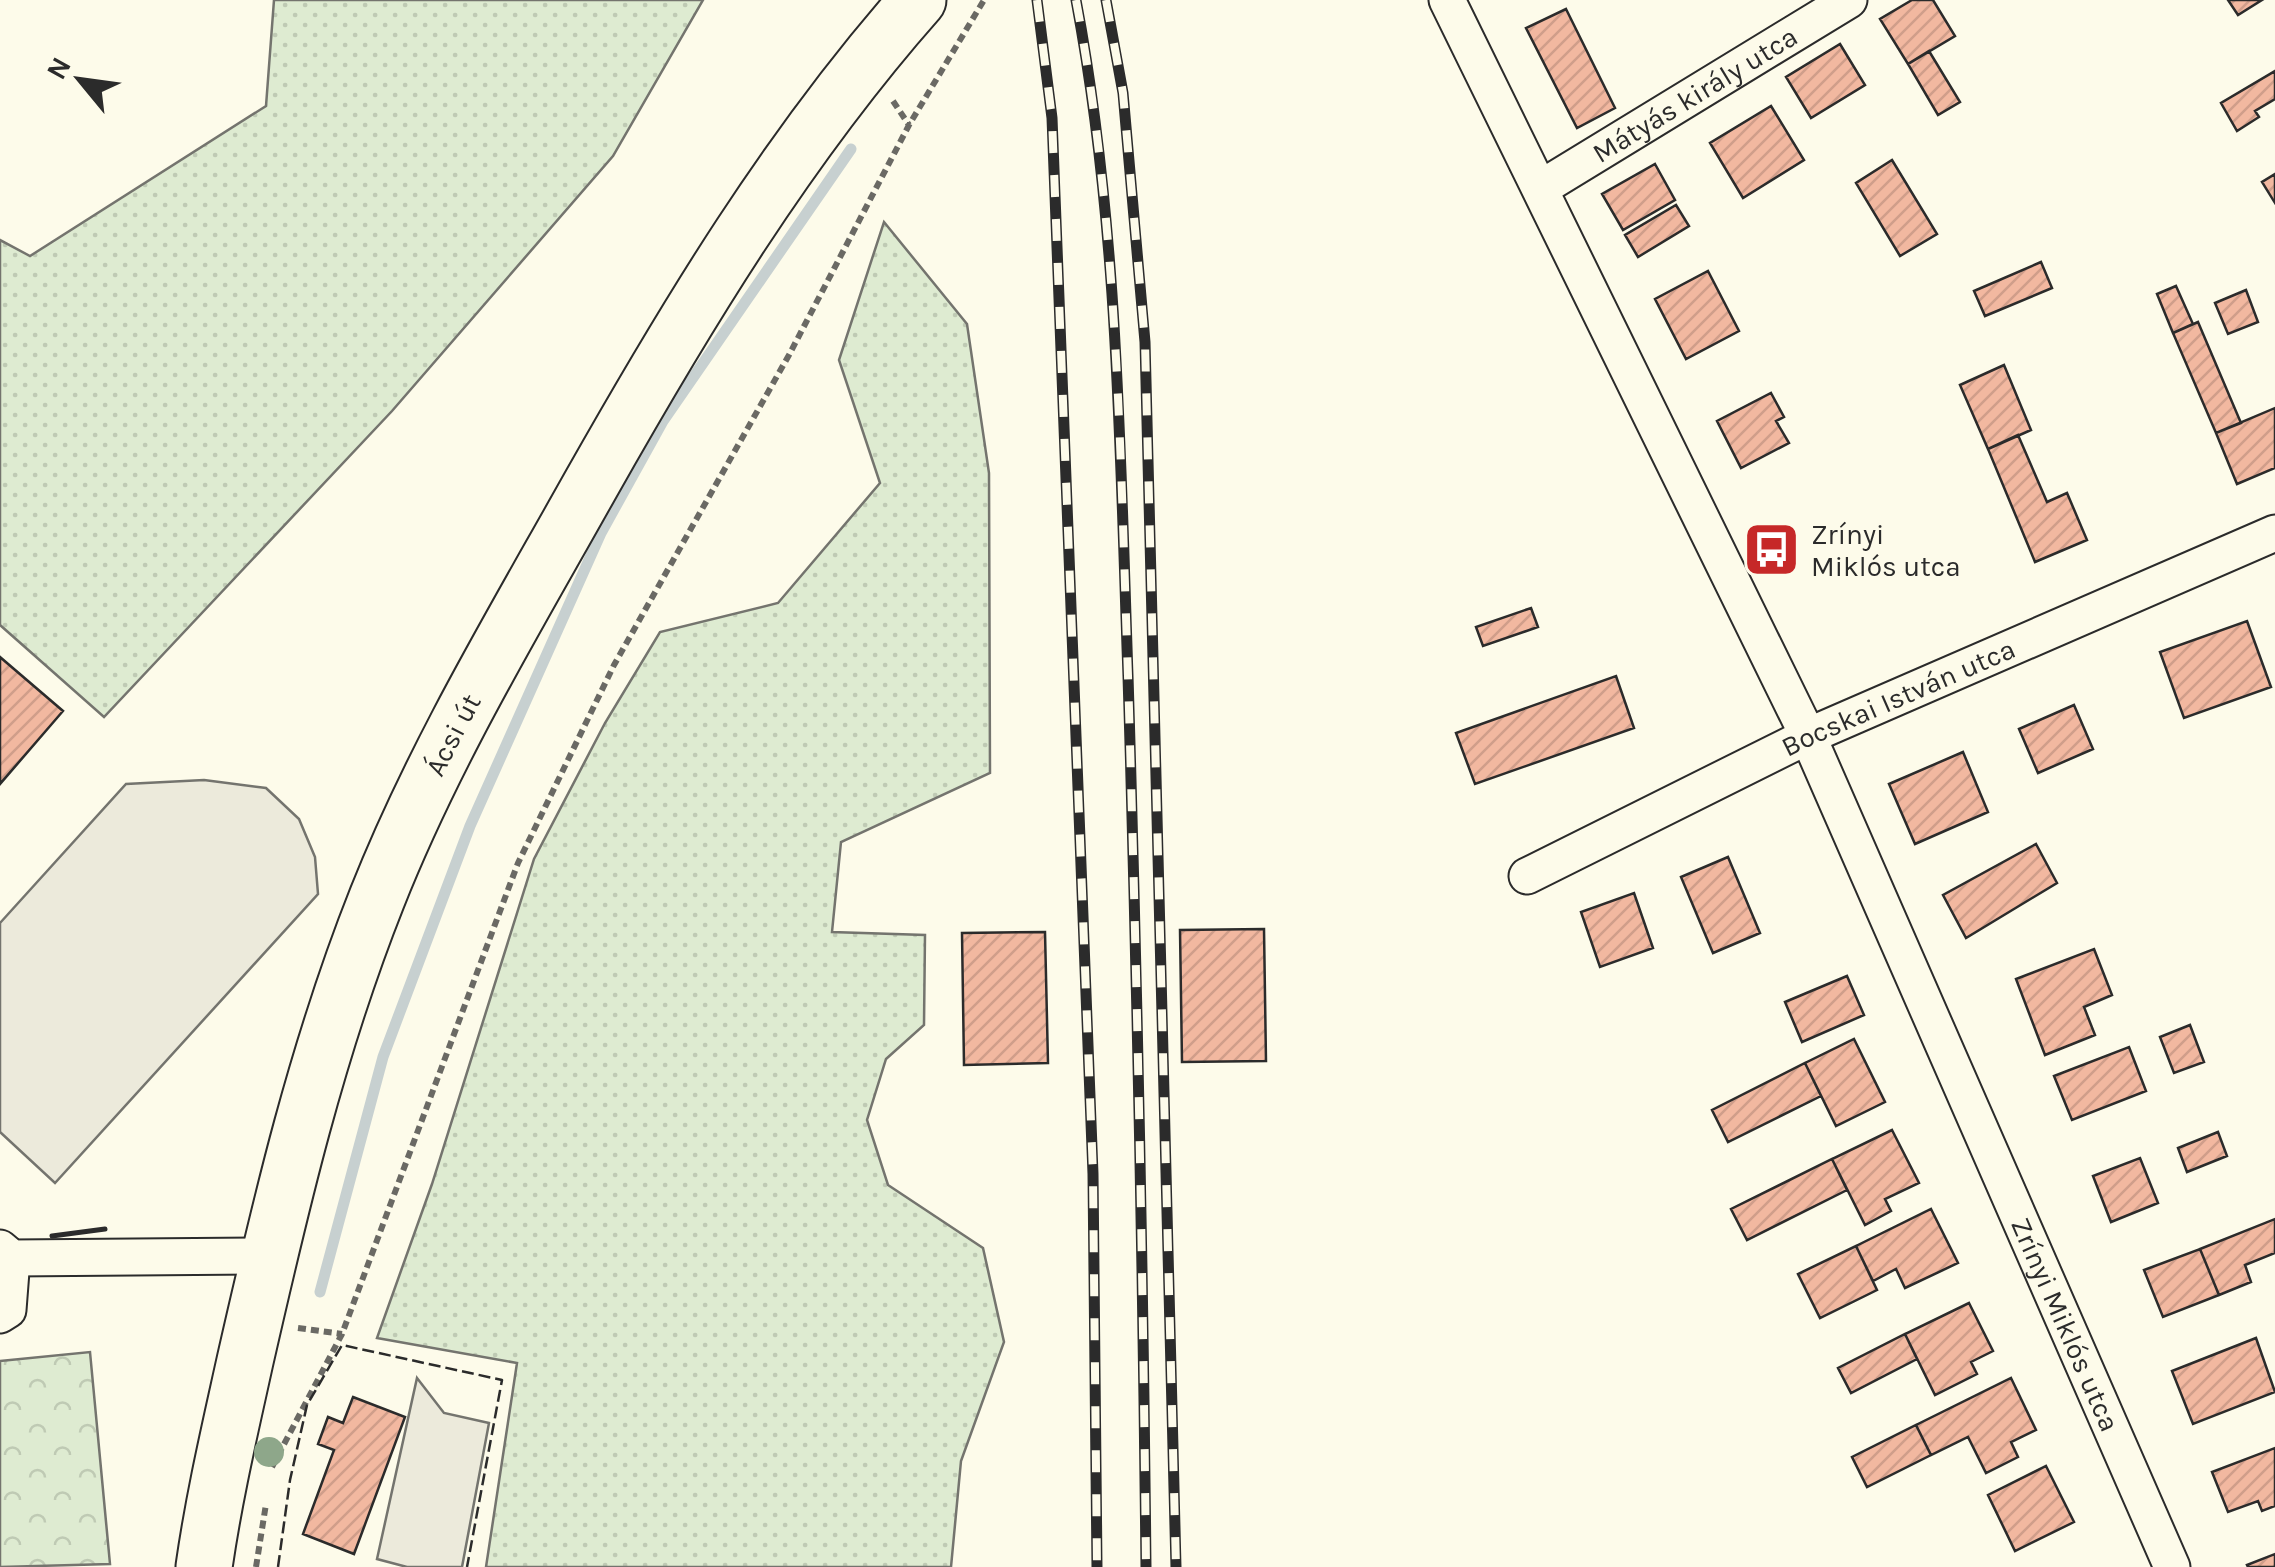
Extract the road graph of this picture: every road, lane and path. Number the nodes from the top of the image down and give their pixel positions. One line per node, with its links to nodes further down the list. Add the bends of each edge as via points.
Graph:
1 (918, 0): 10 (main road, Ácsi út, via 770,192 685,317 439,761 378,896 313,1074)
2 (984, 0): 12 (path, via 614,665 527,845 342,1334)
3 (1447, 0): 5 (street, Zrínyi Miklós utca)
4 (1848, 0): 5 (street, Mátyás király utca)
5 (1541, 188): 7 (street, Zrínyi Miklós utca)
6 (2275, 533): 7 (street, Bocskai István utca)
7 (1808, 736): 8 (street, Bocskai István utca); 16 (street, Zrínyi Miklós utca)
8 (1527, 876)
9 (6, 1253): 10 (street); 11 (street, via 8,1310)
10 (267, 1256): 14 (main road, Ácsi út)
11 (0, 1315)
12 (269, 1484)
13 (266, 1501): 15 (path)
14 (204, 1567)
15 (256, 1567)
16 (2172, 1567)

